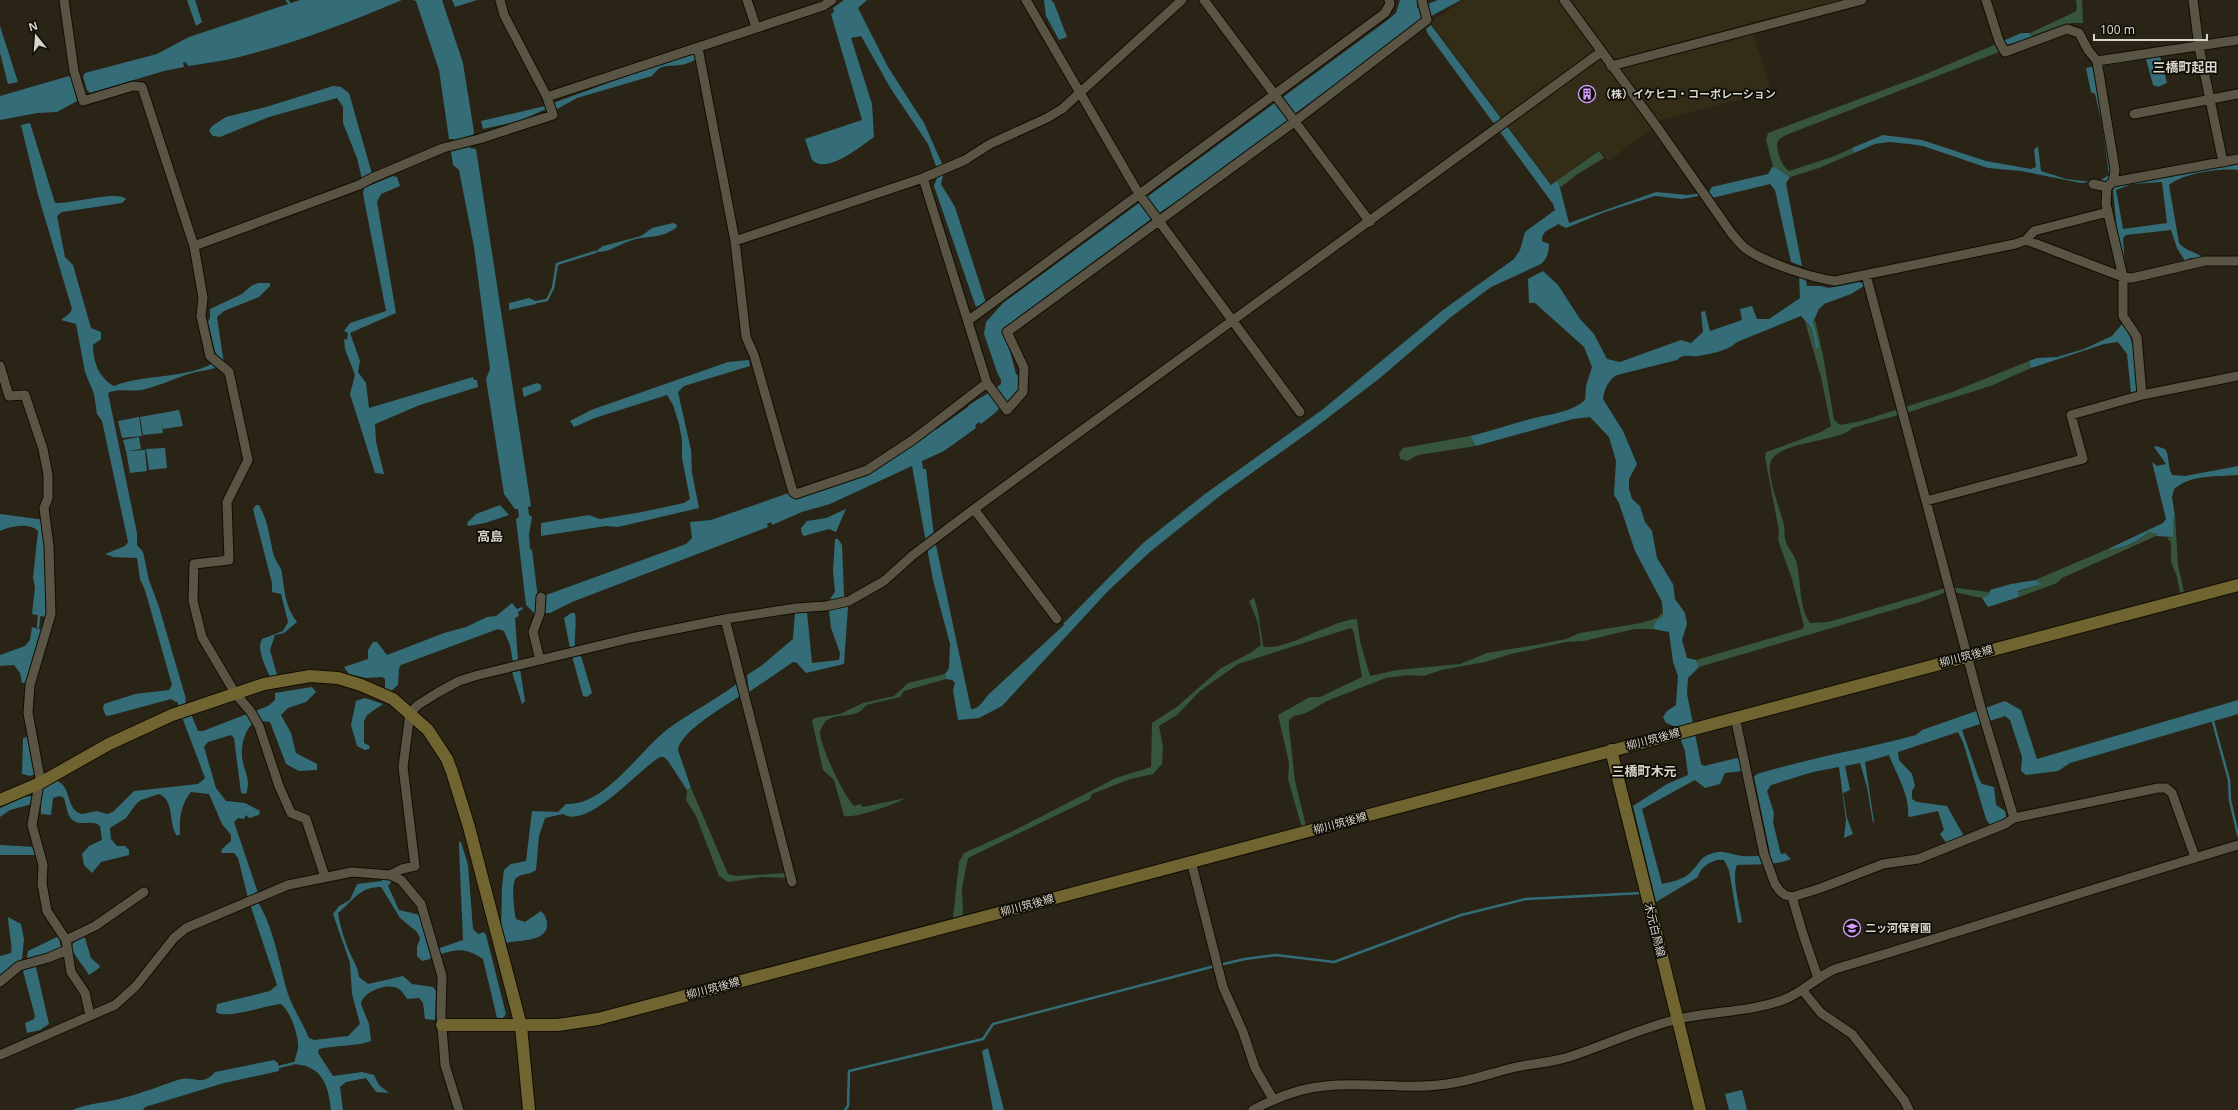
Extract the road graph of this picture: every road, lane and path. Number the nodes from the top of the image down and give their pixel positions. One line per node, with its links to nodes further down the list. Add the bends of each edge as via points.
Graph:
1 (64, 0): 39 (street, via 74,71 83,100 133,86 142,87)
2 (747, 0): 14 (street)
3 (832, 0): 14 (street, via 823,6)
4 (1026, 0): 21 (street)
5 (1182, 0): 21 (street)
6 (1204, 0): 23 (street)
7 (1389, 0): 23 (street, via 1390,4 1385,13)
8 (1564, 0): 18 (street)
9 (1862, 0): 20 (street)
10 (1986, 0): 19 (street, via 2005,52 2067,28 2079,33)
11 (2193, 0): 16 (street)
12 (1422, 2): 27 (street, via 1427,20)
13 (501, 4): 24 (street)
14 (756, 27): 17 (street)
15 (2238, 40): 16 (street)
16 (2199, 47): 19 (street); 25 (street)
17 (698, 48): 24 (street); 38 (street)
18 (1601, 52): 20 (street); 36 (street)
19 (2097, 62): 32 (street, via 2115,170)
20 (1611, 66): 41 (street, via 1732,234 1751,251 1762,258 1819,279 1835,281)
21 (1079, 91): 30 (street, via 1062,109 1047,118 990,144 965,160); 33 (street)
22 (2238, 94): 25 (street)
23 (1275, 96): 27 (street); 33 (street)
24 (547, 97): 39 (street, via 553,115 443,148 359,185)
25 (2210, 100): 26 (street); 29 (street)
26 (2134, 114)
27 (1293, 121): 35 (street); 36 (street)
28 (2238, 159): 29 (street)
29 (2223, 162): 32 (street)
30 (926, 176): 38 (street); 43 (street)
31 (2093, 184): 32 (street)
32 (2110, 184): 34 (street)
33 (1141, 196): 35 (street); 43 (street)
34 (2108, 212): 37 (street, via 2034,231); 42 (street)
35 (1157, 219): 44 (street); 47 (street, via 1007,332 1024,368 1023,392 1007,410)
36 (1370, 222): 44 (street)
37 (2026, 240): 41 (street); 42 (street)
38 (735, 241): 47 (street, via 746,337 754,355 793,492 796,494 867,470 914,439)
39 (194, 246): 58 (street, via 203,298 201,316 210,356 229,372 248,460 227,502 229,560 194,564 193,601 202,637)
40 (2238, 261): 42 (street, via 2204,261 2132,278)
41 (1866, 274): 50 (street)
42 (2123, 277): 48 (street, via 2123,316 2137,337)
43 (969, 320): 47 (street)
44 (1232, 321): 49 (street); 51 (street)
45 (0, 366): 62 (street, via 9,396 25,395 43,449 48,475 48,498 44,508 49,546 51,614 30,685 28,714)
46 (2238, 376): 48 (street)
47 (987, 383)
48 (2142, 395): 50 (street, via 2071,415 2083,459)
49 (1300, 412)
50 (1926, 501): 56 (street)
51 (974, 509): 54 (street, via 917,552 884,581 849,602); 55 (street)
52 (2238, 585): 56 (main road, 柳川筑後線)
53 (541, 597): 57 (street, via 540,613 533,632)
54 (725, 619): 57 (street); 70 (street)
55 (1057, 619)
56 (1967, 656): 60 (main road, 柳川筑後線); 64 (street)
57 (540, 660): 59 (street, via 459,681 418,705)
58 (235, 693): 59 (main road, via 291,678 338,678 379,692 393,699); 62 (main road, via 172,715 109,744); 69 (street, via 257,723 291,813 306,819)
59 (410, 713): 68 (street, via 403,767 415,866); 80 (main road, via 435,739 452,772)
60 (1735, 717): 61 (main road, 柳川筑後線); 72 (street, via 1768,869 1780,891)
61 (1611, 750): 67 (main road, 柳川筑後線); 78 (main road, 木元白鳥線)
62 (40, 783): 63 (main road); 73 (street, via 32,825 43,865 42,884 47,911)
63 (0, 800)
64 (2014, 818): 66 (street, via 2094,803 2115,796 2166,788 2172,793); 72 (street, via 1918,859 1883,864)
65 (2238, 845): 66 (street)
66 (2195, 857): 74 (street, via 1835,969)
67 (1191, 861): 80 (main road, 柳川筑後線, via 603,1017 558,1025); 82 (street, via 1223,987 1243,1032 1255,1068)
68 (390, 875): 69 (street, via 352,872); 79 (street, via 401,880 421,904 442,976)
69 (325, 877): 77 (street, via 288,885 180,933 136,986 115,1005)
70 (792, 882)
71 (144, 892): 73 (street)
72 (1792, 897): 74 (street)
73 (66, 945): 75 (street, via 48,958 19,966); 77 (street, via 71,972 85,993)
74 (1816, 980): 76 (street)
75 (0, 982)
76 (1804, 990): 78 (street, via 1783,1000 1761,1006); 87 (street, via 1821,1013 1852,1034)
77 (90, 1015): 81 (street)
78 (1677, 1019): 82 (street, via 1571,1056 1453,1083 1406,1088 1326,1086 1308,1088); 86 (main road, 木元白鳥線)
79 (442, 1025): 80 (main road, 柳川筑後線); 83 (street, via 445,1065)
80 (521, 1026): 84 (main road)
81 (0, 1055)
82 (1273, 1099): 85 (street)
83 (459, 1110)
84 (529, 1110)
85 (1253, 1110)
86 (1700, 1110)
87 (1909, 1110)

